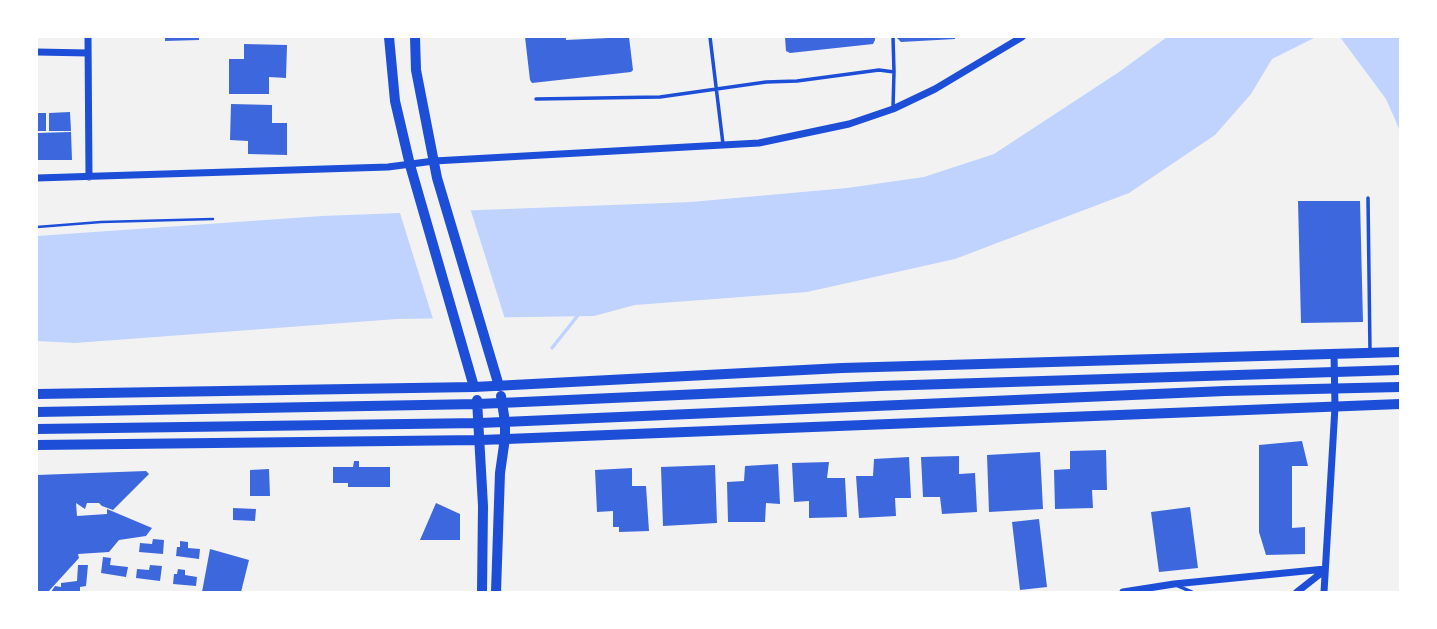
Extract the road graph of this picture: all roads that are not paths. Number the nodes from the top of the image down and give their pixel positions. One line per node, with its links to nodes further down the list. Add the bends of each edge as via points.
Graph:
1 (89, 37): 8 (street)
2 (389, 37): 15 (street, via 396,102)
3 (415, 37): 14 (street, via 416,70)
4 (710, 37): 10 (lane)
5 (893, 37): 9 (lane)
6 (1022, 37): 12 (street)
7 (37, 52): 8 (street)
8 (88, 53): 16 (street)
9 (894, 72): 10 (lane, via 879,70); 12 (lane)
10 (717, 90): 11 (lane, via 642,98); 13 (lane)
11 (536, 99)
12 (893, 109): 13 (street, via 781,140)
13 (724, 146): 14 (street)
14 (434, 161): 15 (street); 24 (street)
15 (410, 165): 16 (street); 25 (street)
16 (89, 177): 17 (street)
17 (37, 178)
18 (1368, 198): 21 (lane)
19 (1394, 352): 21 (main road)
20 (1334, 353): 21 (main road); 23 (street); 24 (main road, via 842,368)
21 (1370, 353)
22 (1400, 370): 23 (main road)
23 (1335, 373): 27 (street); 29 (main road)
24 (499, 386): 25 (main road); 29 (main road)
25 (474, 387): 28 (main road); 30 (main road)
26 (1400, 387): 27 (main road)
27 (1335, 388): 32 (street); 34 (main road)
28 (37, 394)
29 (502, 402): 30 (main road); 34 (main road)
30 (478, 404): 33 (main road); 35 (main road)
31 (1400, 404): 32 (main road)
32 (1335, 407): 37 (main road); 40 (street)
33 (37, 412)
34 (505, 422): 35 (main road); 37 (main road)
35 (480, 423): 36 (main road); 38 (main road)
36 (37, 429)
37 (505, 438): 38 (main road); 43 (main road)
38 (481, 440): 39 (main road); 42 (main road)
39 (37, 445)
40 (1325, 569): 41 (street); 46 (street); 47 (street)
41 (1174, 584): 44 (street); 45 (lane)
42 (482, 592)
43 (496, 592)
44 (1123, 592)
45 (1192, 592)
46 (1297, 592)
47 (1324, 592)

